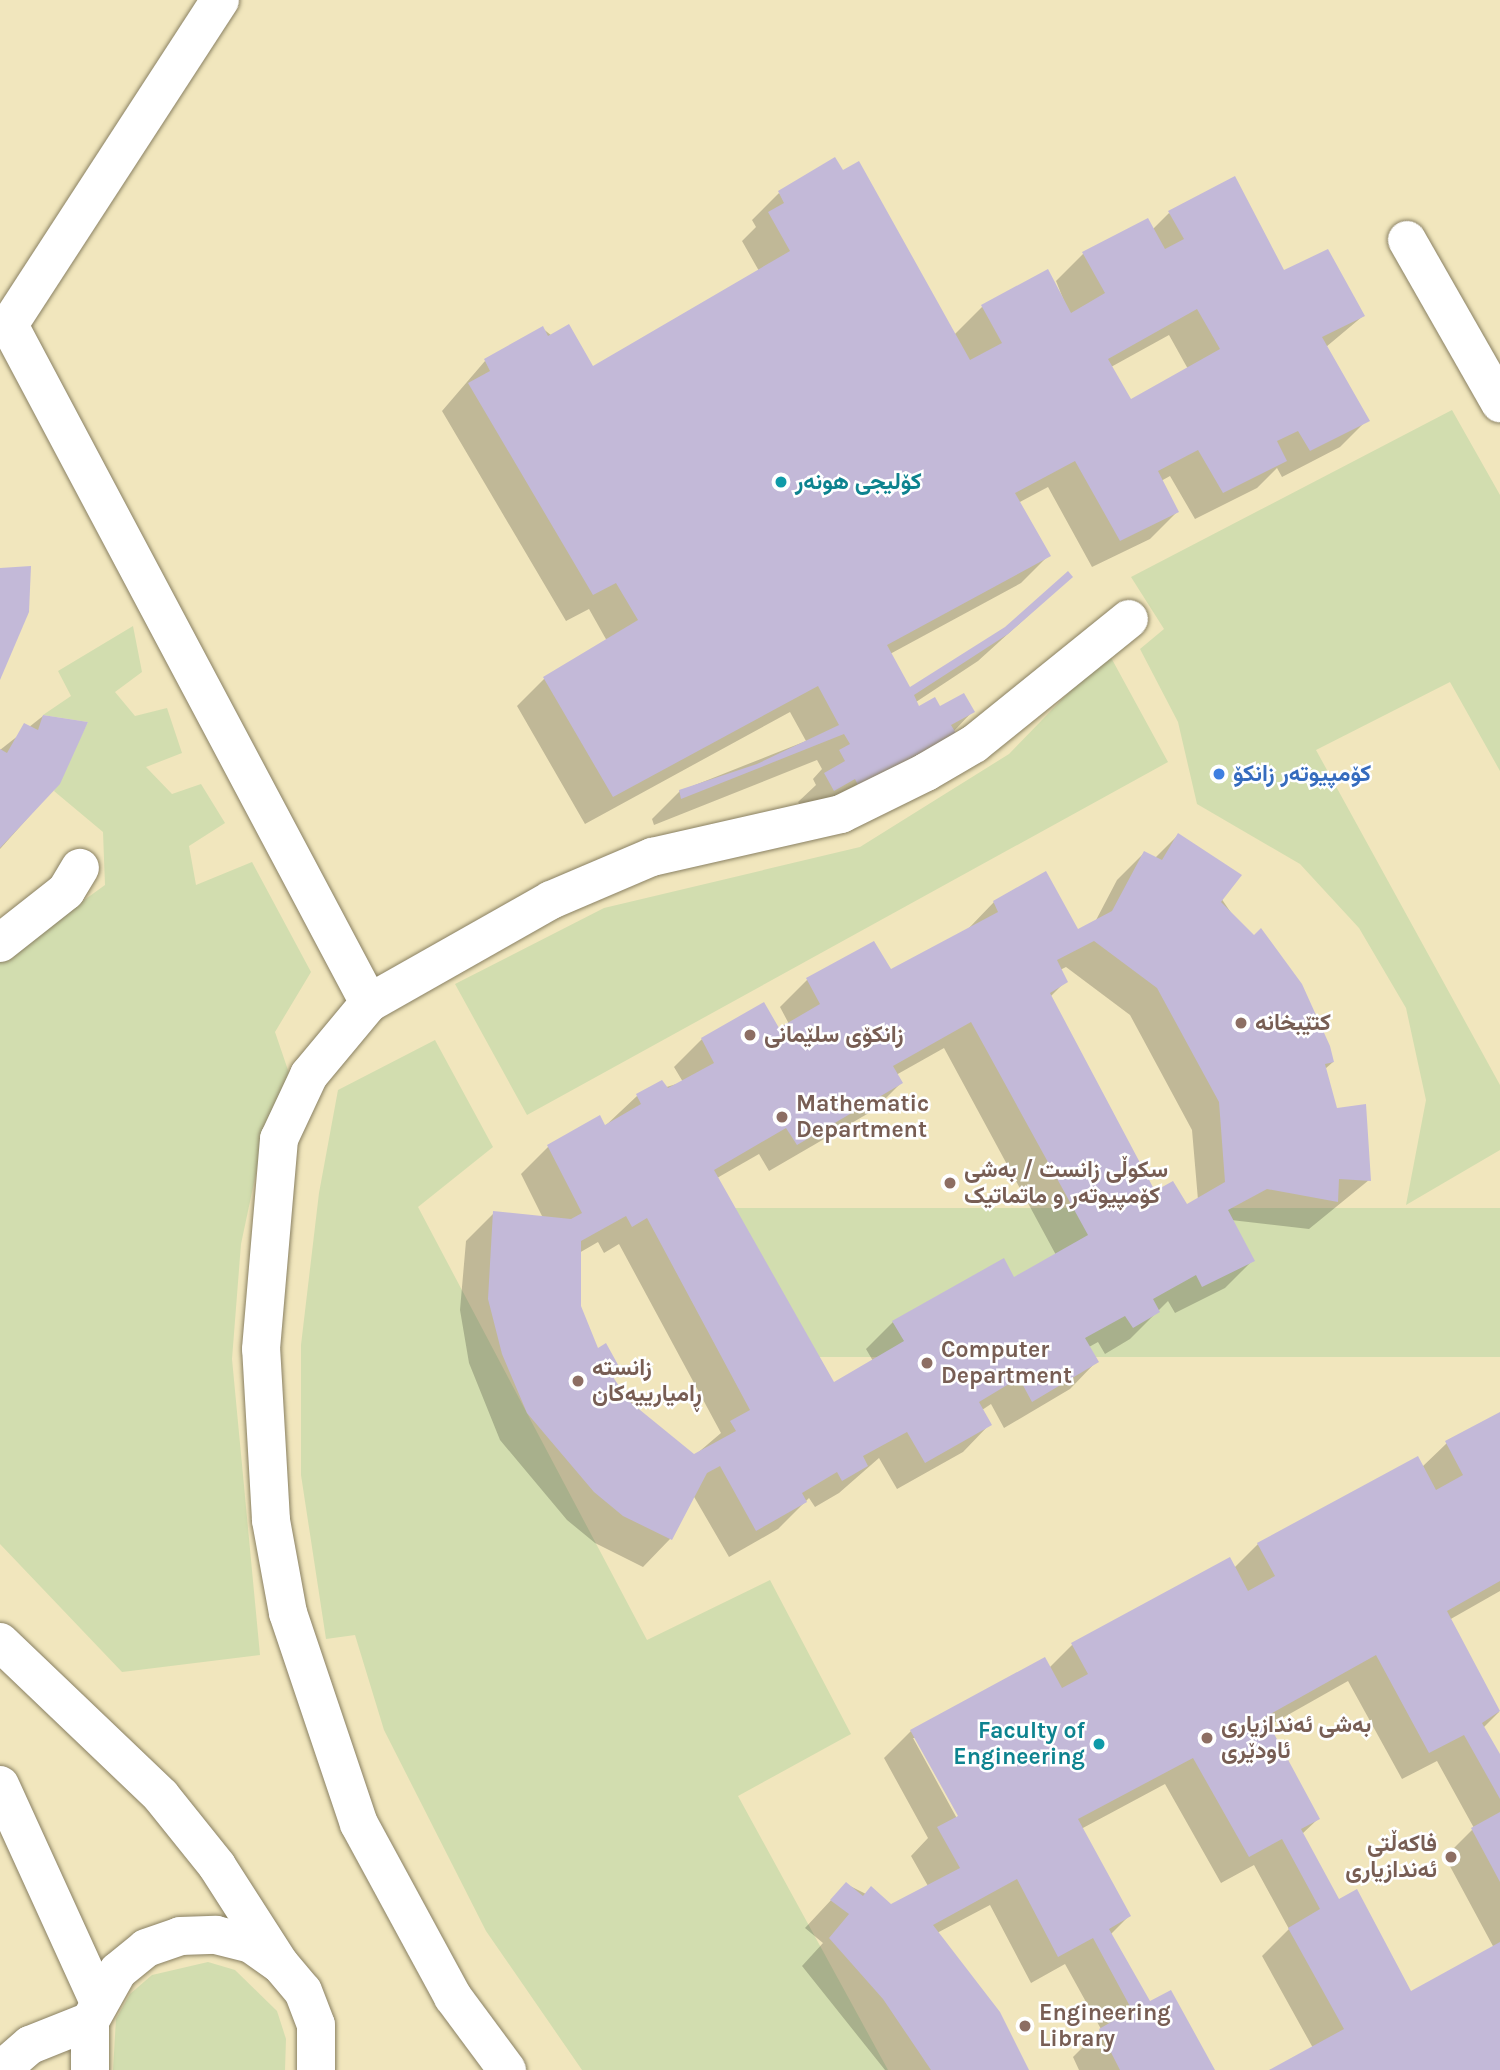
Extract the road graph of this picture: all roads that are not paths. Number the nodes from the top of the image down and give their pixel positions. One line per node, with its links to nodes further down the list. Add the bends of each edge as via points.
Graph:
1 (220, 0): 7 (street, via 9,325)
2 (1407, 240): 3 (street)
3 (1500, 403)
4 (1129, 619): 7 (street, via 974,744 926,772 841,814 652,858 551,900)
5 (80, 868): 6 (street, via 66,891)
6 (0, 943)
7 (369, 1003): 15 (street, via 309,1075 279,1139 261,1349 271,1520 288,1613 359,1824 453,1997)
8 (0, 1642): 10 (street, via 161,1796 217,1866)
9 (0, 1785): 11 (street)
10 (280, 1964): 11 (street, via 251,1944 216,1935 180,1936 146,1948 118,1971); 12 (street, via 303,1992 316,2025)
11 (94, 2011): 13 (street, via 38,2040); 14 (street)
12 (319, 2067)
13 (1, 2070)
14 (90, 2070)
15 (507, 2070)

